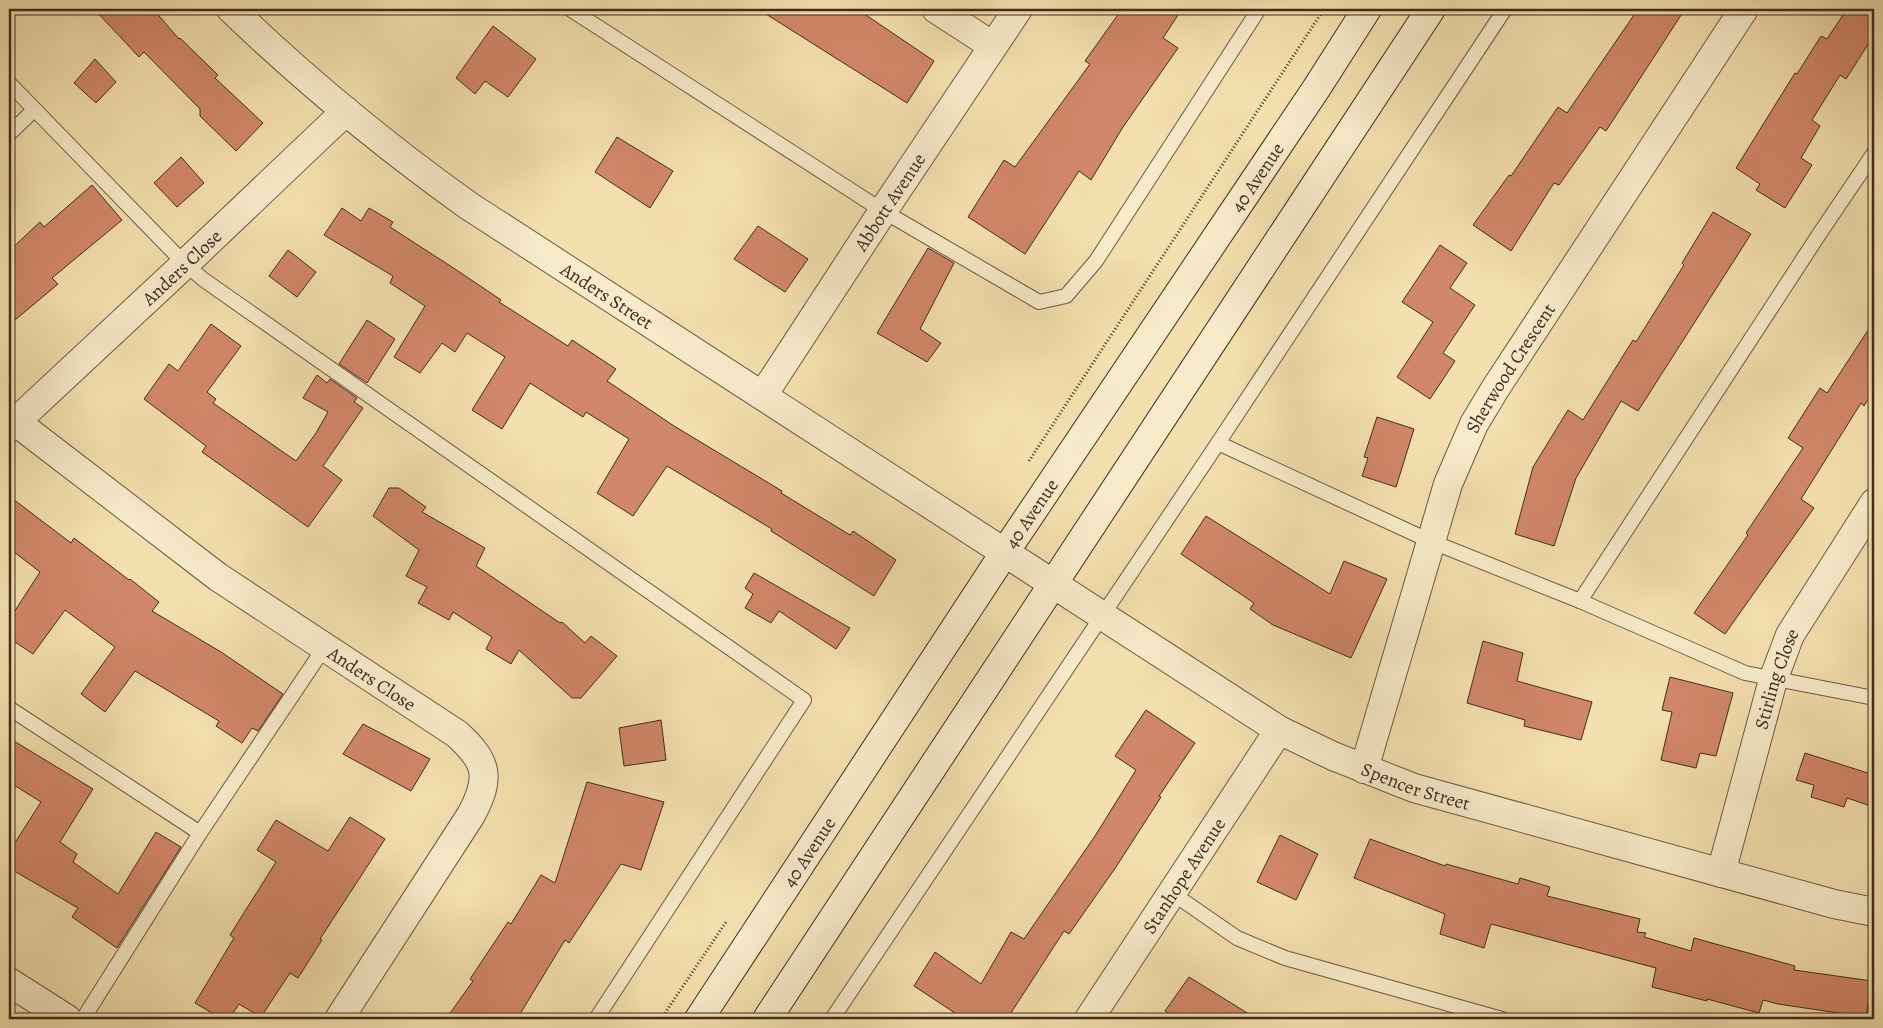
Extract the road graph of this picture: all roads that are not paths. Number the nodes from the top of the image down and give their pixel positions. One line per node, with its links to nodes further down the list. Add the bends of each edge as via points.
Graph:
1 (231, 9): 13 (street, Anders Street)
2 (570, 9): 16 (lane)
3 (936, 9): 10 (street)
4 (1018, 9): 10 (street, Abbott Avenue)
5 (1259, 9): 16 (lane, via 1096,261 1066,296 1039,302)
6 (1367, 9): 23 (street, 40 Avenue)
7 (1431, 9): 24 (street)
8 (1505, 9): 20 (lane)
9 (1744, 9): 22 (street, Sherwood Crescent, via 1474,424 1448,484)
10 (993, 46): 16 (street, Abbott Avenue)
11 (9, 83): 12 (lane)
12 (34, 110): 14 (lane); 17 (lane)
13 (346, 111): 17 (street, Anders Close); 18 (street, Anders Street, via 395,152 470,206)
14 (9, 134)
15 (1874, 153): 25 (lane)
16 (883, 211): 18 (street, Abbott Avenue)
17 (185, 264): 19 (street, Anders Close); 41 (lane, via 804,700)
18 (764, 395): 23 (street, Anders Street)
19 (12, 425): 27 (street, Anders Close, via 218,577)
20 (1218, 443): 22 (lane); 26 (lane)
21 (1874, 504): 28 (street, Stirling Close, via 1794,629)
22 (1430, 541): 25 (lane); 32 (street, Sherwood Crescent)
23 (1005, 552): 24 (street, Spencer Street); 42 (street, 40 Avenue)
24 (1054, 583): 26 (street, Spencer Street); 43 (street)
25 (1580, 602): 28 (lane, via 1745,673)
26 (1102, 614): 31 (street, Spencer Street); 44 (lane)
27 (324, 648): 33 (lane); 40 (street, Anders Close, via 457,734 478,756 483,767 484,784 471,815)
28 (1773, 680): 29 (lane); 34 (street, Stirling Close)
29 (1874, 698)
30 (9, 708): 33 (lane)
31 (1279, 730): 32 (street, Spencer Street); 35 (street, Stanhope Avenue)
32 (1364, 769): 34 (street, Spencer Street, via 1423,790)
33 (200, 832): 39 (lane)
34 (1721, 873): 36 (street, Spencer Street)
35 (1172, 893): 45 (street, Stanhope Avenue); 46 (lane, via 1237,938 1268,952)
36 (1874, 912)
37 (9, 982): 38 (street)
38 (67, 1019)
39 (83, 1019)
40 (339, 1019)
41 (596, 1019)
42 (699, 1019)
43 (767, 1019)
44 (832, 1019)
45 (1089, 1019)
46 (1502, 1019)

